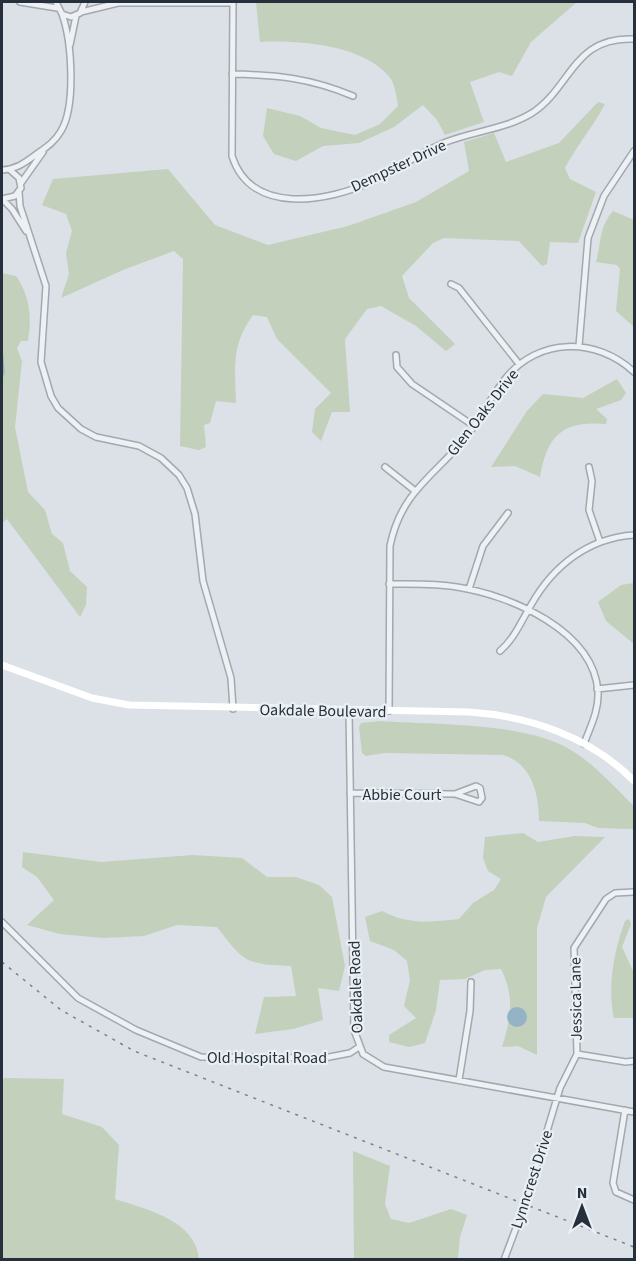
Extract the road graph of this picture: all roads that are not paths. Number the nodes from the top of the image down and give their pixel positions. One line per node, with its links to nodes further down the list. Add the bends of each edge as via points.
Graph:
1 (20, 2): 6 (street)
2 (56, 2): 6 (street)
3 (85, 2): 7 (street)
4 (114, 2): 5 (street); 7 (street)
5 (233, 2): 10 (street, Dempster Drive)
6 (59, 11): 7 (street); 9 (street)
7 (79, 14): 9 (street)
8 (634, 39): 10 (street, Dempster Drive, via 606,43 587,52 546,102 518,120 446,142 363,186 306,198 264,195 249,186 238,172 231,148)
9 (69, 50): 12 (street, via 70,104 63,129)
10 (232, 74): 11 (street, via 294,77)
11 (353, 96)
12 (44, 150): 14 (street, via 21,166); 15 (street)
13 (634, 151): 20 (street, via 604,196 588,238)
14 (3, 170): 15 (street, via 17,174)
15 (21, 183): 16 (street)
16 (19, 192): 17 (street, via 11,199); 18 (street)
17 (2, 199): 18 (street)
18 (30, 238): 38 (street, via 46,286 41,362 54,402 69,419 96,437 151,451 171,466 187,488 195,514 203,581 231,678)
19 (451, 284): 22 (street, via 459,288)
20 (579, 346): 22 (street, Glen Oaks Drive, via 547,350); 23 (street, Glen Oaks Drive, via 607,353)
21 (396, 355): 24 (street, via 397,367 412,384)
22 (519, 364): 24 (street, Glen Oaks Drive)
23 (634, 372)
24 (474, 426): 27 (street, Glen Oaks Drive)
25 (385, 467): 27 (street)
26 (589, 467): 30 (street, via 589,510)
27 (414, 490): 31 (street, Glen Oaks Drive, via 392,534)
28 (508, 513): 32 (street, via 483,546)
29 (634, 536): 30 (street)
30 (600, 542): 33 (street, via 560,566)
31 (389, 584): 32 (street); 40 (street, Glen Oaks Drive)
32 (469, 589): 33 (street)
33 (527, 611): 34 (street, via 510,643); 37 (street, via 579,645 590,662)
34 (500, 651)
35 (2, 665): 38 (main road, Oakdale Boulevard, via 114,703 152,708)
36 (634, 685): 37 (street)
37 (597, 689): 41 (street, via 596,714)
38 (233, 709): 39 (main road, Oakdale Boulevard)
39 (349, 711): 40 (main road, Oakdale Boulevard); 43 (street, Oakdale Road)
40 (389, 711): 41 (main road, Oakdale Boulevard, via 506,716)
41 (584, 744): 42 (main road, Oakdale Boulevard)
42 (634, 781)
43 (350, 793): 44 (street, Abbie Court); 48 (street, Oakdale Road, via 354,1030)
44 (455, 794): 44 (street, Abbie Court, via 474,801 482,798 476,786)
45 (634, 892): 49 (street, Jessica Lane, via 615,893 606,899 574,948)
46 (2, 922): 48 (street, Old Hospital Road, via 78,998 142,1033 201,1057 324,1058 350,1053)
47 (471, 982): 51 (street)
48 (359, 1047): 51 (street, Oakdale Road, via 369,1059 384,1067)
49 (577, 1054): 50 (street); 52 (street, Jessica Lane)
50 (634, 1061)
51 (459, 1080): 52 (street, Oakdale Road)
52 (557, 1098): 53 (street, Oakdale Road); 56 (street, Lynncrest Drive)
53 (625, 1110): 54 (street, Oakdale Road); 55 (street, via 613,1183 620,1195)
54 (634, 1112)
55 (634, 1200)
56 (504, 1258): 57 (street)
57 (513, 1260)

